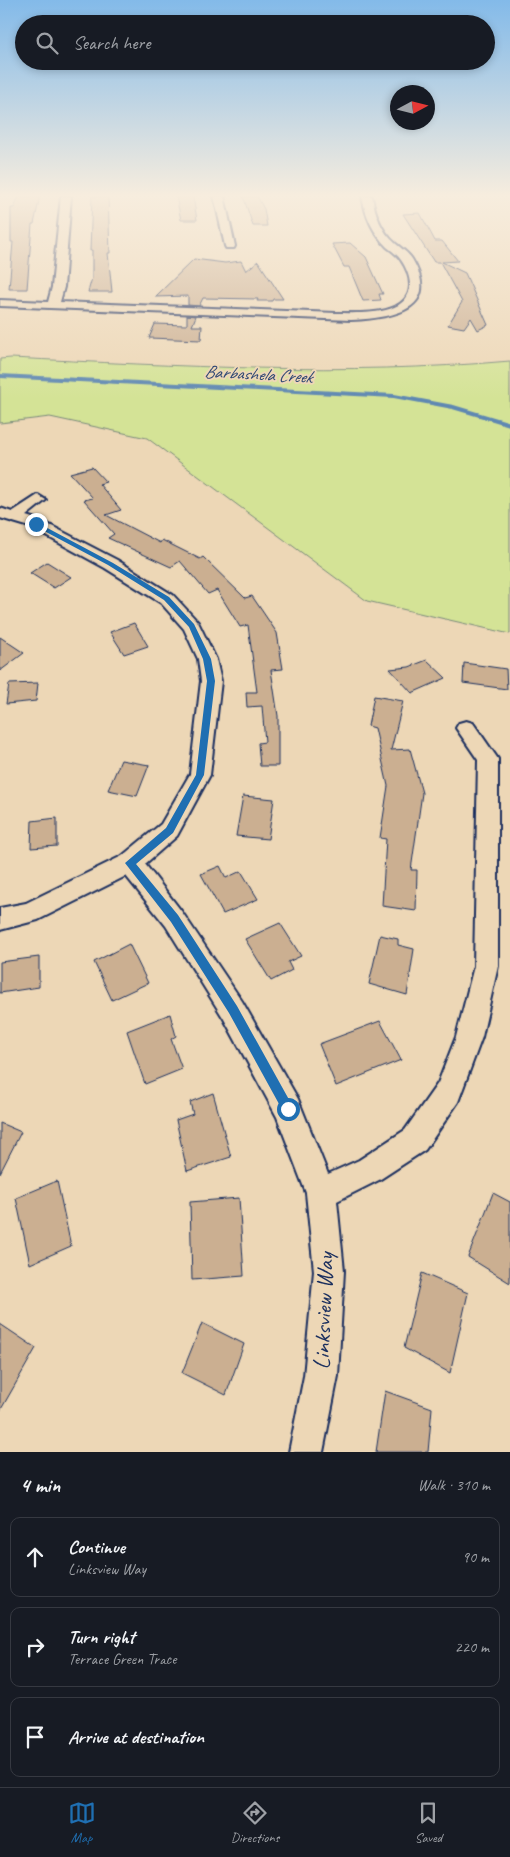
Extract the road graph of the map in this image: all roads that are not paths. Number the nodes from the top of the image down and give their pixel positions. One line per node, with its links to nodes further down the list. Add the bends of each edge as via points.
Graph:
1 (60, 264): 4 (street)
2 (409, 264): 4 (street, via 418,286 417,294 410,303 399,310 366,316)
3 (0, 303): 4 (street)
4 (52, 305)
5 (38, 500): 6 (street)
6 (8, 514): 8 (street, via 36,524 111,564 167,599 192,626 207,659 211,681 200,775 170,830)
7 (466, 728): 10 (street, via 488,759 486,966 469,1037 448,1092 415,1140 369,1170)
8 (130, 863): 9 (street, via 30,913); 10 (street, Linksview Way, via 174,918 233,1010 288,1109)
9 (0, 919)
10 (320, 1193): 11 (street, Linksview Way, via 329,1271 321,1376)
11 (306, 1452)

